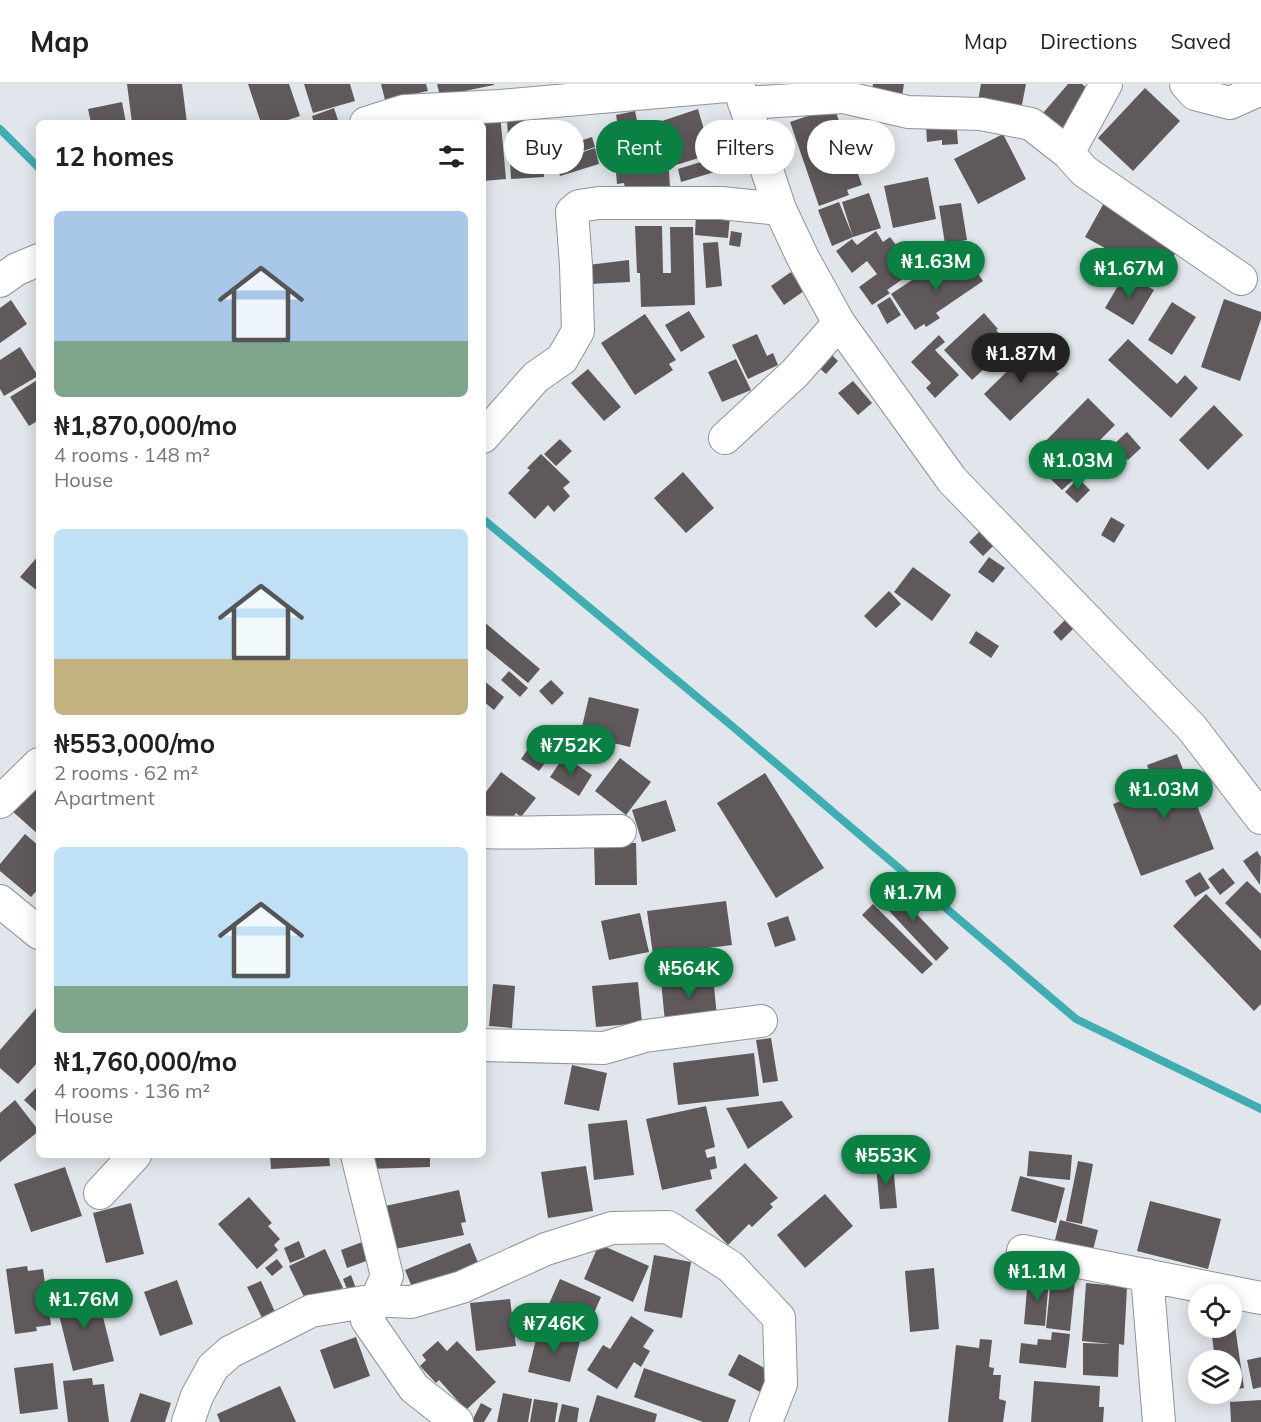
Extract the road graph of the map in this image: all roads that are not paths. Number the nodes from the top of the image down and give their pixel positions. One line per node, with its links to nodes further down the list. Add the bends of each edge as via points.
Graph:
1 (1106, 84): 7 (street)
2 (1186, 84): 3 (street, via 1196,94 1230,103)
3 (1261, 89)
4 (740, 90): 5 (street); 7 (street, via 843,97 908,112 981,114 1031,124); 8 (street)
5 (499, 95): 6 (street, via 404,111)
6 (376, 120)
7 (1068, 153): 10 (street, via 1084,171)
8 (780, 209): 12 (street); 13 (street, via 722,203 579,206 572,212 578,331 562,359 536,377)
9 (36, 261): 11 (street)
10 (1241, 279)
11 (0, 281)
12 (839, 323): 14 (street, via 795,373); 17 (street, via 952,480 1192,728)
13 (486, 434)
14 (724, 438)
15 (36, 767): 16 (street)
16 (0, 802)
17 (1261, 818)
18 (620, 831): 19 (street)
19 (486, 832)
20 (0, 901): 21 (street)
21 (36, 931)
22 (761, 1021): 23 (street, via 645,1036 604,1048)
23 (486, 1045)
24 (132, 1158): 26 (street)
25 (358, 1158): 30 (street, via 387,1276)
26 (100, 1193)
27 (1023, 1251): 28 (street)
28 (1147, 1275): 29 (street); 34 (street)
29 (1261, 1298)
30 (376, 1300): 31 (street, via 367,1320 414,1388); 32 (street, via 311,1311 230,1352 213,1367); 33 (street, via 411,1302 462,1287 546,1249 612,1228 668,1227 731,1268 779,1318 781,1384)
31 (452, 1421)
32 (188, 1422)
33 (766, 1422)
34 (1159, 1422)

